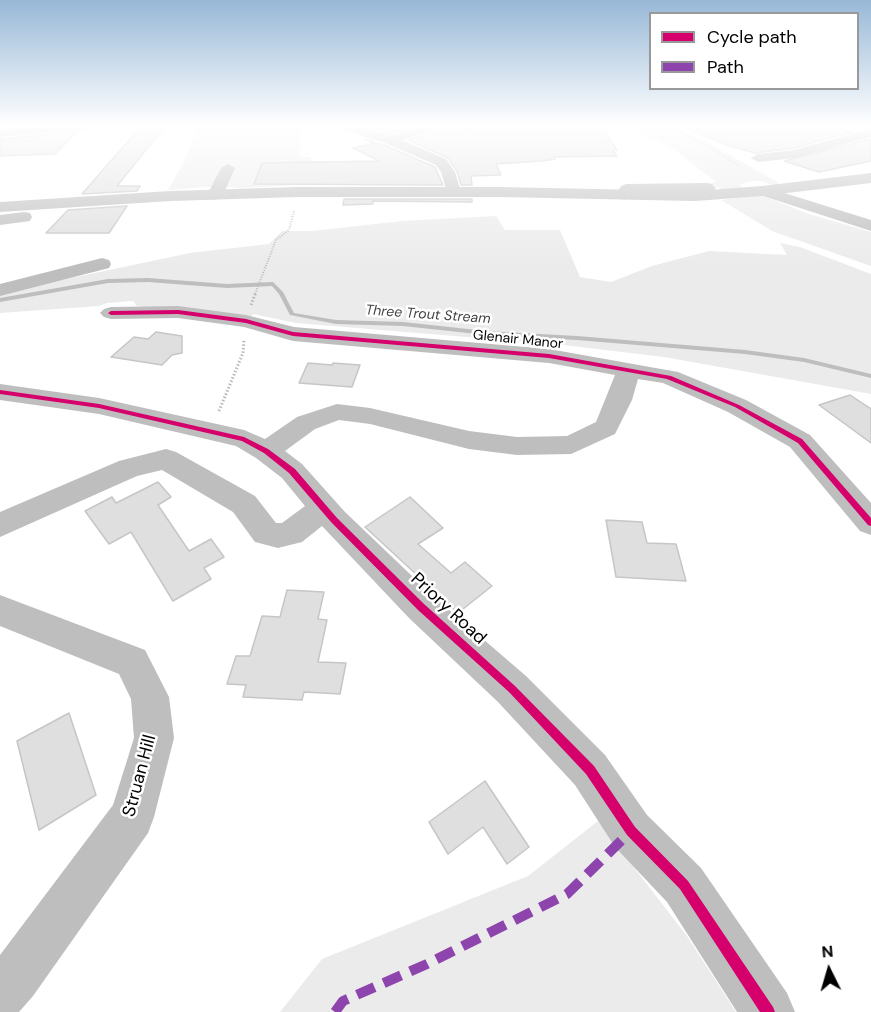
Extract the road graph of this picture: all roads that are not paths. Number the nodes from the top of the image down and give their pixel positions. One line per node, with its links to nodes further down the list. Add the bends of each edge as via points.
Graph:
1 (226, 171): 8 (street)
2 (447, 171): 7 (street)
3 (682, 173): 5 (street)
4 (871, 178): 6 (main road)
5 (714, 191): 6 (main road); 7 (main road, via 624,195)
6 (762, 191): 12 (street)
7 (453, 192): 8 (main road)
8 (215, 195): 9 (main road)
9 (0, 207)
10 (24, 217): 11 (street)
11 (0, 220)
12 (871, 226)
13 (102, 264): 14 (street)
14 (0, 290)
15 (111, 313): 16 (street, Glenair Manor, via 178,312 246,321 293,334 549,356)
16 (629, 370): 18 (street, via 606,428 571,445 518,446 469,440 337,412 306,423); 20 (street, Glenair Manor, via 669,377 737,406 800,441)
17 (0, 392): 18 (street, Priory Road, via 99,406 209,430)
18 (266, 451): 19 (street, Priory Road, via 292,471)
19 (324, 508): 21 (street, via 291,533 266,533 244,504 166,459 129,468); 24 (street, Priory Road, via 590,770 631,831 684,885)
20 (871, 523)
21 (0, 525)
22 (0, 610): 23 (street, Struan Hill, via 132,662 150,697 154,738 132,817)
23 (0, 994)
24 (768, 1012)

